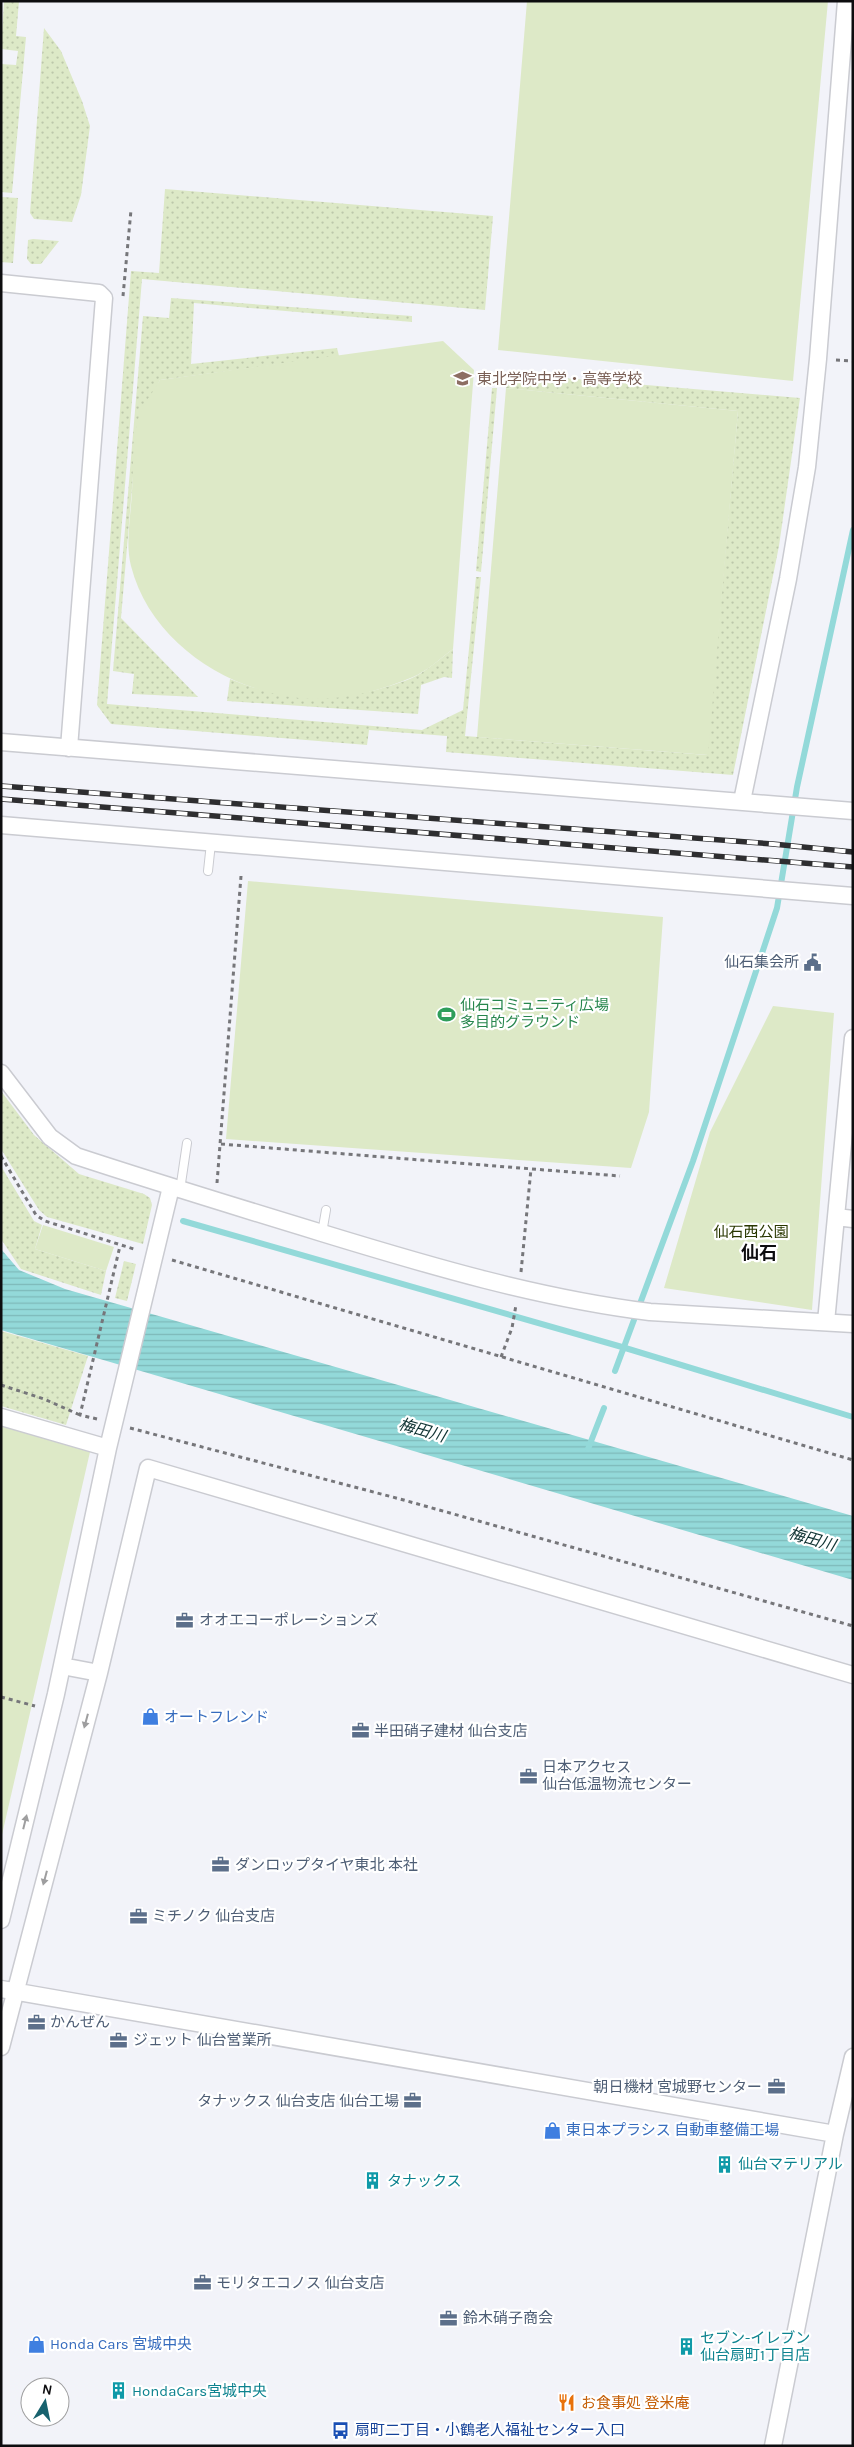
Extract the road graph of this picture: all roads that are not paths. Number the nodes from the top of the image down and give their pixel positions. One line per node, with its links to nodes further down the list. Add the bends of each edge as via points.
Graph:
1 (846, 1): 5 (street, via 807,467 788,579)
2 (1, 283): 4 (street, via 100,293 104,298)
3 (1, 742): 4 (street)
4 (69, 748): 5 (street)
5 (742, 801): 6 (street)
6 (853, 811)
7 (1, 825): 8 (street)
8 (211, 843): 9 (lane); 10 (street)
9 (208, 871)
10 (853, 896)
11 (853, 1038): 13 (street)
12 (1, 1073): 15 (street, via 50,1137 76,1156)
13 (848, 1113): 17 (street)
14 (187, 1143): 15 (lane)
15 (175, 1189): 19 (street); 23 (street, via 153,1261)
16 (326, 1210): 19 (lane)
17 (836, 1217): 18 (street); 20 (street)
18 (853, 1219)
19 (322, 1233): 20 (street, via 520,1288 616,1307 650,1312)
20 (826, 1322): 21 (street)
21 (853, 1324)
22 (1, 1417): 23 (street)
23 (108, 1448): 24 (street)
24 (62, 1666): 25 (street); 27 (street, one-way to 24)
25 (99, 1673): 26 (street, via 148,1468); 28 (street, one-way to 28)
26 (853, 1675)
27 (1, 1920)
28 (8, 1991): 29 (street); 31 (street)
29 (1, 2047)
30 (853, 2057): 31 (street)
31 (835, 2134): 32 (street)
32 (773, 2446)

